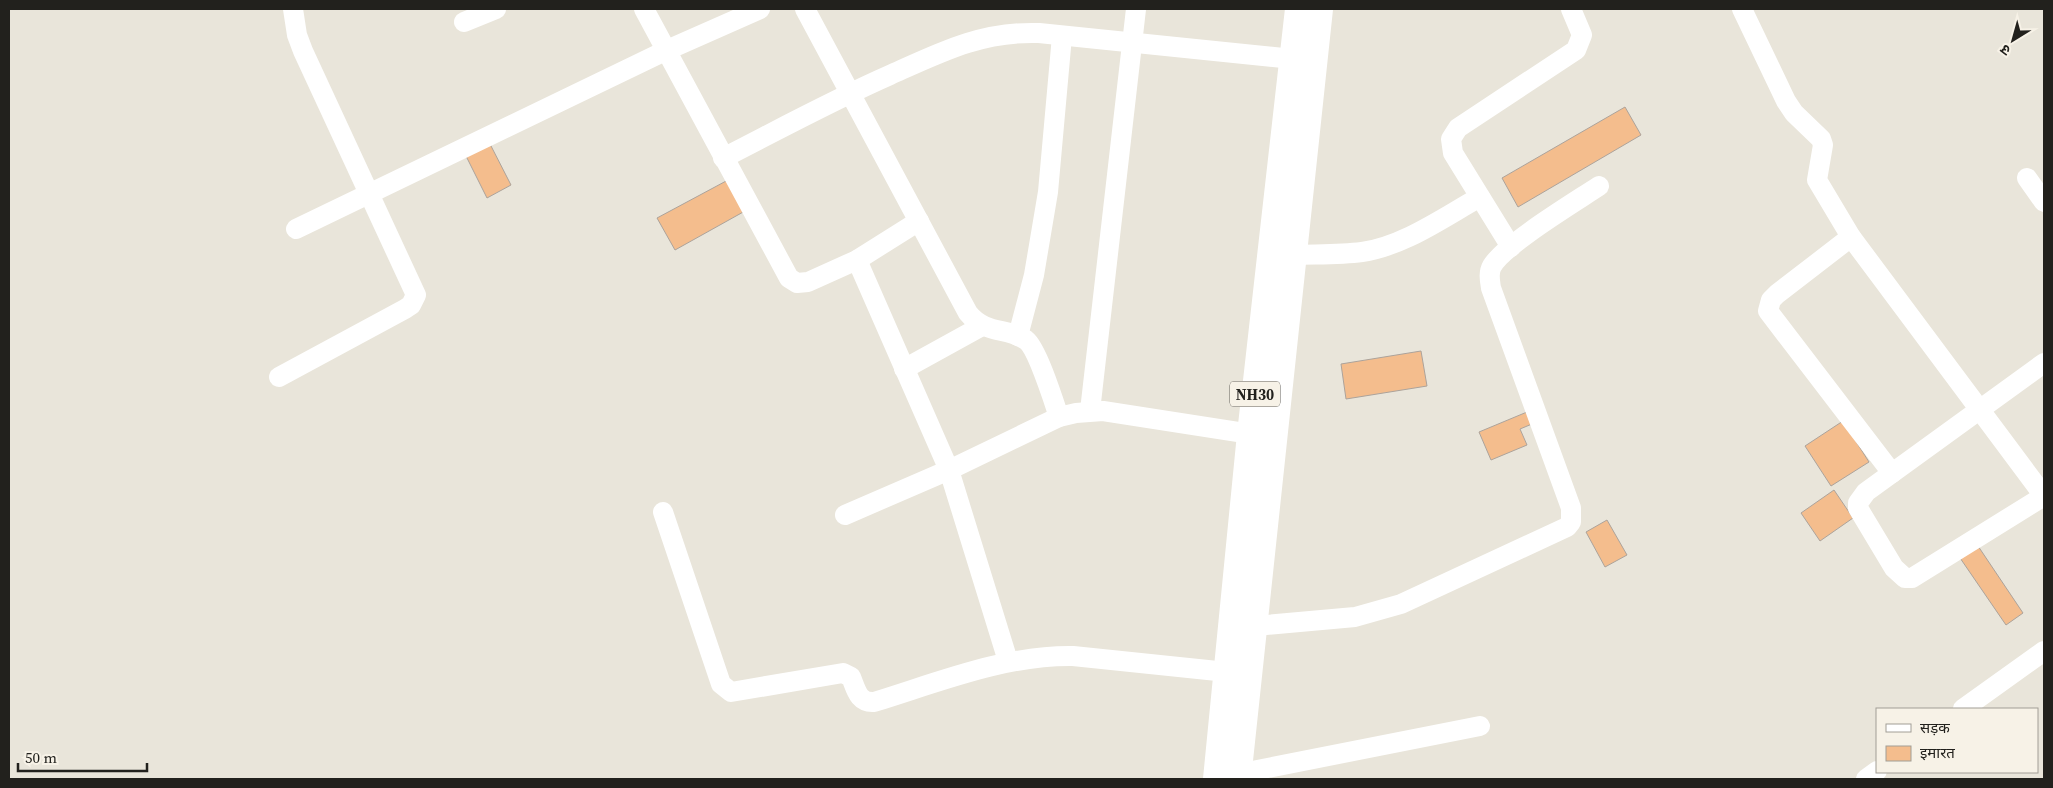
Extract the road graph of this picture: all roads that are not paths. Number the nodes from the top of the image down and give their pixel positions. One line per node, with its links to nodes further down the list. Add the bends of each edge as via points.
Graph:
1 (293, 9): 20 (street, via 297,34)
2 (496, 9): 11 (street)
3 (644, 9): 14 (street)
4 (760, 9): 14 (street)
5 (805, 9): 16 (street)
6 (1136, 9): 13 (street)
7 (1299, 9): 15 (highway, NH30)
8 (1319, 9): 27 (highway, NH30)
9 (1571, 9): 21 (street, via 1582,35 1576,50 1458,128 1451,139 1453,154)
10 (1742, 9): 25 (street, via 1786,101 1821,138 1823,146 1817,180)
11 (464, 22)
12 (1062, 36): 13 (street); 16 (street, via 1012,32 979,39 948,49); 30 (street, via 1048,192 1034,275)
13 (1132, 44): 15 (street); 35 (street)
14 (665, 51): 17 (street); 20 (street)
15 (1293, 59): 37 (highway, NH30)
16 (850, 92): 17 (street); 23 (street)
17 (723, 158): 28 (street, via 789,278 798,283 808,282)
18 (2027, 178): 22 (street)
19 (1598, 186): 26 (street)
20 (368, 194): 24 (street); 33 (street, via 414,288 414,300 406,309)
21 (1480, 197): 26 (street); 27 (street, via 1385,246 1362,252)
22 (2044, 202)
23 (919, 221): 28 (street); 29 (street, via 968,312)
24 (296, 229)
25 (1851, 237): 34 (street); 39 (street, via 1777,294 1768,311)
26 (1511, 247): 43 (street, via 1491,267 1491,288 1571,508 1570,522 1560,531 1401,604 1355,617)
27 (1293, 255): 43 (highway, NH30)
28 (857, 260): 32 (street)
29 (982, 326): 30 (street); 32 (street)
30 (1018, 336): 36 (street, via 1034,351)
31 (2044, 363): 34 (street)
32 (904, 368): 38 (street)
33 (279, 376)
34 (1981, 410): 39 (street); 40 (street)
35 (1090, 411): 36 (street); 37 (street)
36 (1060, 417): 38 (street)
37 (1251, 434): 46 (highway, NH30)
38 (949, 470): 42 (street); 45 (street)
39 (1892, 473): 40 (street, via 1866,492 1858,508 1894,568 1905,578 1919,575)
40 (2044, 496)
41 (663, 512): 45 (street, via 721,684 731,692 843,673 851,677 864,702 874,702)
42 (845, 515)
43 (1255, 626): 49 (highway, NH30)
44 (2044, 651): 47 (street)
45 (1008, 661): 46 (street, via 1052,655 1073,656)
46 (1227, 672): 49 (highway, NH30)
47 (1964, 708)
48 (1480, 726): 49 (street)
49 (1230, 777)

